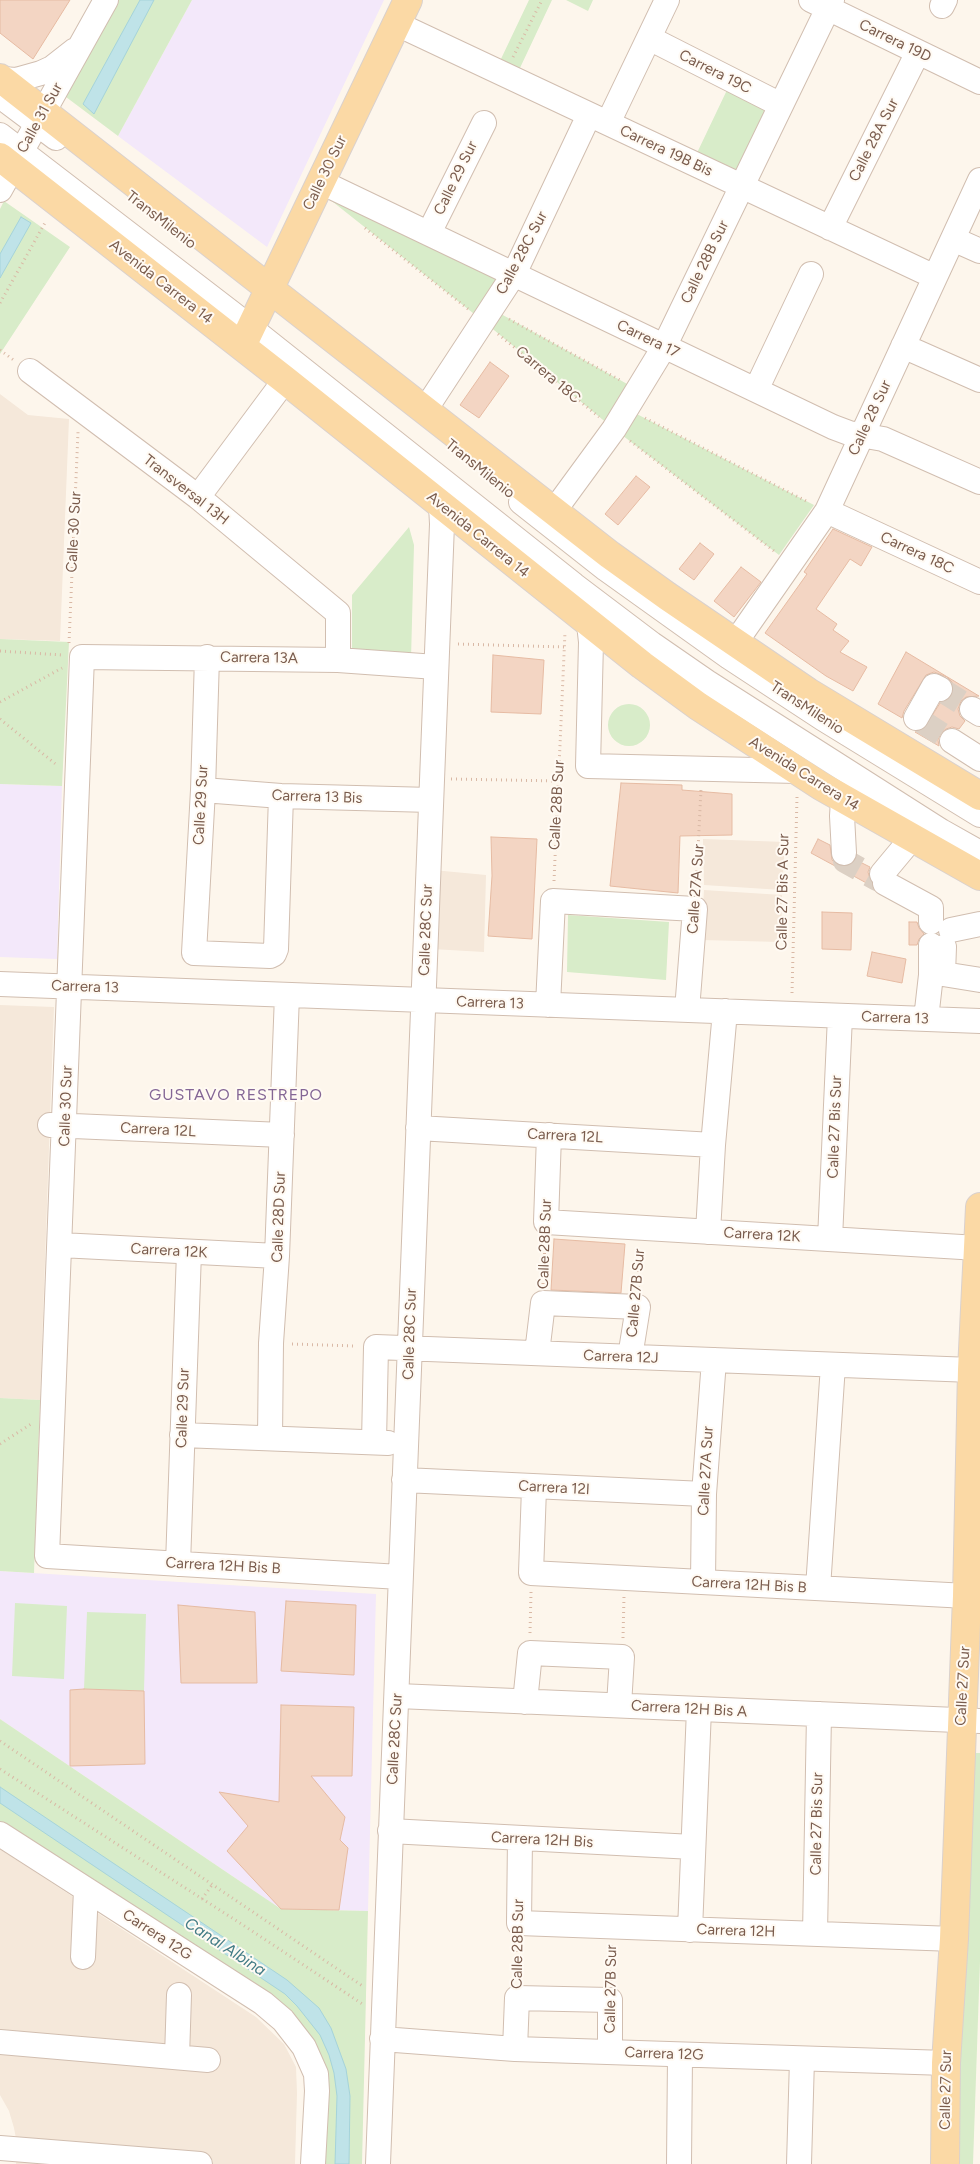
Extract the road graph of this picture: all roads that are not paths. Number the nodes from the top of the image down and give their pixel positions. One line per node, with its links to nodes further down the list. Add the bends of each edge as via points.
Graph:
1 (106, 0): 6 (street, Calle 31 Sur)
2 (668, 0): 5 (street, Calle 28C Sur)
3 (824, 3): 7 (street, Carrera 19D); 10 (street, Calle 28B Sur)
4 (403, 12): 12 (street, Carrera 19B Bis, via 504,74); 17 (main road, Calle 30 Sur)
5 (649, 38): 10 (street, Carrera 19C); 12 (street, Calle 28C Sur)
6 (80, 46): 9 (street, Calle 31 Sur, via 52,68); 11 (street, Calle 31 Sur)
7 (918, 52): 8 (street, Carrera 19D); 19 (street, Calle 28A Sur)
8 (980, 82)
9 (1, 84): 11 (main road)
10 (781, 105): 18 (street, Calle 28B Sur)
11 (40, 118): 15 (street, Calle 31 Sur); 26 (main road)
12 (599, 119): 18 (street, Carrera 19B Bis); 23 (street, Calle 28C Sur)
13 (484, 123): 20 (street, Calle 29 Sur)
14 (0, 135): 15 (street, TransMilenio)
15 (9, 166): 27 (street, TransMilenio); 27 (main road, Avenida Carrera 14)
16 (980, 180): 21 (street, Calle 28 Sur)
17 (321, 182): 20 (street, Carrera 17); 26 (main road, Calle 30 Sur)
18 (742, 187): 19 (street, Carrera 19B Bis); 28 (street, Calle 28B Sur)
19 (830, 228): 25 (street, Carrera 19B Bis)
20 (429, 234): 23 (street, Carrera 17)
21 (953, 239): 22 (street); 25 (street, Calle 28 Sur)
22 (980, 251)
23 (514, 274): 28 (street, Carrera 17); 34 (street, Calle 28C Sur)
24 (811, 274): 33 (street)
25 (935, 276): 29 (street, Calle 28 Sur)
26 (267, 294): 27 (main road, Calle 30 Sur); 34 (main road); 56 (street, TransMilenio, via 561,534 667,614 822,718)
27 (246, 337): 31 (main road, Avenida Carrera 14); 60 (street, TransMilenio, via 652,644 932,826)
28 (664, 346): 33 (street, Carrera 17); 40 (street, Calle 28B Sur, via 614,429)
29 (903, 346): 32 (street); 35 (street, Calle 28 Sur)
30 (30, 371): 37 (street, Transversal 13H)
31 (285, 380): 37 (street); 38 (main road, Avenida Carrera 14)
32 (980, 380)
33 (756, 390): 35 (street, Carrera 17, via 841,430)
34 (425, 410): 40 (main road)
35 (862, 434): 36 (street, Carrera 17, via 890,441); 39 (street, Calle 28 Sur)
36 (980, 482)
37 (198, 498): 46 (street, Transversal 13H, via 338,613)
38 (440, 505): 42 (main road, Avenida Carrera 14); 47 (street, Calle 28C Sur)
39 (820, 508): 41 (street, Carrera 18C); 43 (street, Calle 28 Sur)
40 (554, 511): 43 (main road)
41 (980, 582)
42 (589, 624): 52 (main road, Avenida Carrera 14, via 698,706); 52 (street, Calle 28B Sur, via 588,766)
43 (735, 643): 50 (main road)
44 (75, 656): 45 (street, Carrera 13A); 67 (street, Calle 30 Sur, via 78,782)
45 (207, 657): 46 (street, Carrera 13A); 54 (street, Calle 29 Sur)
46 (338, 660): 47 (street, Carrera 13A)
47 (436, 667): 53 (street, Calle 28C Sur)
48 (940, 689): 50 (street, via 934,686)
49 (952, 741): 51 (street)
50 (901, 749): 56 (main road)
51 (980, 759)
52 (797, 771): 57 (main road, Avenida Carrera 14)
53 (431, 789): 55 (street, Carrera 13 Bis); 69 (street, Calle 28C Sur)
54 (202, 790): 55 (street, Carrera 13 Bis); 55 (street, Calle 29 Sur, via 194,953 274,954)
55 (281, 796)
56 (979, 797)
57 (843, 800): 58 (main road, Avenida Carrera 14); 59 (street)
58 (912, 838): 61 (main road, Avenida Carrera 14); 63 (street, via 883,878 931,908)
59 (844, 853)
60 (980, 853)
61 (980, 876)
62 (980, 924): 63 (street)
63 (939, 936): 64 (street)
64 (937, 974): 65 (street); 74 (street)
65 (980, 980)
66 (0, 984): 67 (street, Carrera 13)
67 (70, 987): 68 (street, Carrera 13); 76 (street, Calle 30 Sur)
68 (287, 995): 69 (street, Carrera 13); 78 (street, Calle 28D Sur)
69 (423, 1000): 70 (street, Carrera 13); 77 (street, Calle 28C Sur)
70 (548, 1005): 71 (street, Carrera 13); 71 (street, Calle 27A Sur, via 553,901 695,908)
71 (687, 1010): 72 (street, Carrera 13)
72 (725, 1011): 73 (street, Carrera 13); 80 (street)
73 (840, 1016): 74 (street, Carrera 13); 84 (street, Calle 27 Bis Sur)
74 (926, 1019): 75 (street, Carrera 13)
75 (980, 1021)
76 (57, 1125): 78 (street, Carrera 12L); 85 (street, Calle 30 Sur)
77 (418, 1128): 79 (street, Carrera 12L); 90 (street, Calle 28C Sur)
78 (282, 1135): 88 (street, Calle 28D Sur)
79 (549, 1135): 80 (street, Carrera 12L); 82 (street, Calle 28B Sur)
80 (712, 1145): 83 (street)
81 (980, 1208): 86 (main road, Calle 27 Sur)
82 (546, 1222): 83 (street, Carrera 12K)
83 (708, 1232): 84 (street, Carrera 12K)
84 (830, 1239): 86 (street, Carrera 12K)
85 (60, 1245): 87 (street, Carrera 12K); 103 (street, Calle 30 Sur, via 50,1331 53,1410)
86 (978, 1248): 95 (main road, Calle 27 Sur)
87 (189, 1252): 88 (street, Carrera 12K); 96 (street, Calle 29 Sur)
88 (277, 1256): 97 (street, Calle 28D Sur, via 271,1343)
89 (543, 1303): 91 (street, Calle 28B Sur); 92 (street, Calle 27B Sur, via 638,1307)
90 (410, 1349): 91 (street, Carrera 12J); 98 (street, Carrera 12J, via 376,1347); 99 (street, Calle 28C Sur)
91 (537, 1353): 92 (street, Carrera 12J)
92 (630, 1357): 93 (street, Carrera 12J)
93 (714, 1360): 94 (street, Carrera 12J); 102 (street, Calle 27A Sur)
94 (833, 1364): 95 (street, Carrera 12J); 107 (street)
95 (972, 1370): 108 (main road, Calle 27 Sur)
96 (182, 1435): 97 (street); 104 (street, Calle 29 Sur)
97 (270, 1438): 98 (street)
98 (374, 1442): 99 (street)
99 (405, 1443): 100 (street, Calle 28C Sur)
100 (404, 1480): 101 (street, Carrera 12I); 105 (street, Calle 28C Sur)
101 (534, 1488): 102 (street, Carrera 12I); 106 (street, Carrera 12H Bis B, via 531,1574)
102 (704, 1494): 106 (street, Calle 27A Sur)
103 (47, 1556): 104 (street, Carrera 12H Bis B)
104 (178, 1564): 105 (street, Carrera 12H Bis B)
105 (400, 1577): 109 (street, Calle 28C Sur)
106 (703, 1582): 107 (street, Carrera 12H Bis B)
107 (818, 1588): 108 (street, Carrera 12H Bis B)
108 (967, 1596): 114 (main road, Calle 27 Sur)
109 (398, 1696): 110 (street, Carrera 12H Bis A); 115 (street, Calle 28C Sur)
110 (525, 1702): 111 (street, Carrera 12H Bis A); 111 (street, via 530,1652 622,1657)
111 (620, 1706): 112 (street, Carrera 12H Bis A)
112 (699, 1709): 113 (street, Carrera 12H Bis A); 118 (street)
113 (819, 1714): 114 (street, Carrera 12H Bis A); 122 (street, Calle 27 Bis Sur)
114 (971, 1721): 123 (main road, Calle 27 Sur)
115 (390, 1831): 117 (street, Carrera 12H Bis); 127 (street, Calle 28C Sur)
116 (0, 1834): 119 (street, Carrera 12G)
117 (520, 1838): 118 (street, Carrera 12H Bis); 120 (street, Calle 28B Sur)
118 (693, 1848): 121 (street)
119 (86, 1890): 124 (street); 138 (street, Carrera 12G, via 273,2011 293,2031 311,2059 316,2082)
120 (518, 1923): 121 (street, Carrera 12H)
121 (690, 1930): 122 (street, Carrera 12H)
122 (815, 1934): 123 (street, Carrera 12H)
123 (954, 1940): 135 (main road, Calle 27 Sur)
124 (83, 1957)
125 (179, 1995): 132 (street)
126 (517, 1998): 129 (street, Calle 28B Sur); 130 (street, Calle 27B Sur, via 610,2000)
127 (383, 2019): 129 (street, Carrera 12G); 139 (street, Calle 28C Sur)
128 (0, 2042): 132 (street)
129 (515, 2049): 130 (street, Carrera 12G)
130 (610, 2052): 131 (street, Carrera 12G)
131 (680, 2056): 133 (street, Carrera 12G); 140 (street)
132 (177, 2057): 134 (street)
133 (802, 2059): 135 (street, Carrera 12G); 141 (street)
134 (208, 2060)
135 (946, 2063): 142 (main road, Calle 27 Sur)
136 (0, 2148): 137 (street)
137 (200, 2164)
138 (313, 2164)
139 (378, 2164)
140 (679, 2164)
141 (799, 2164)
142 (945, 2164)

